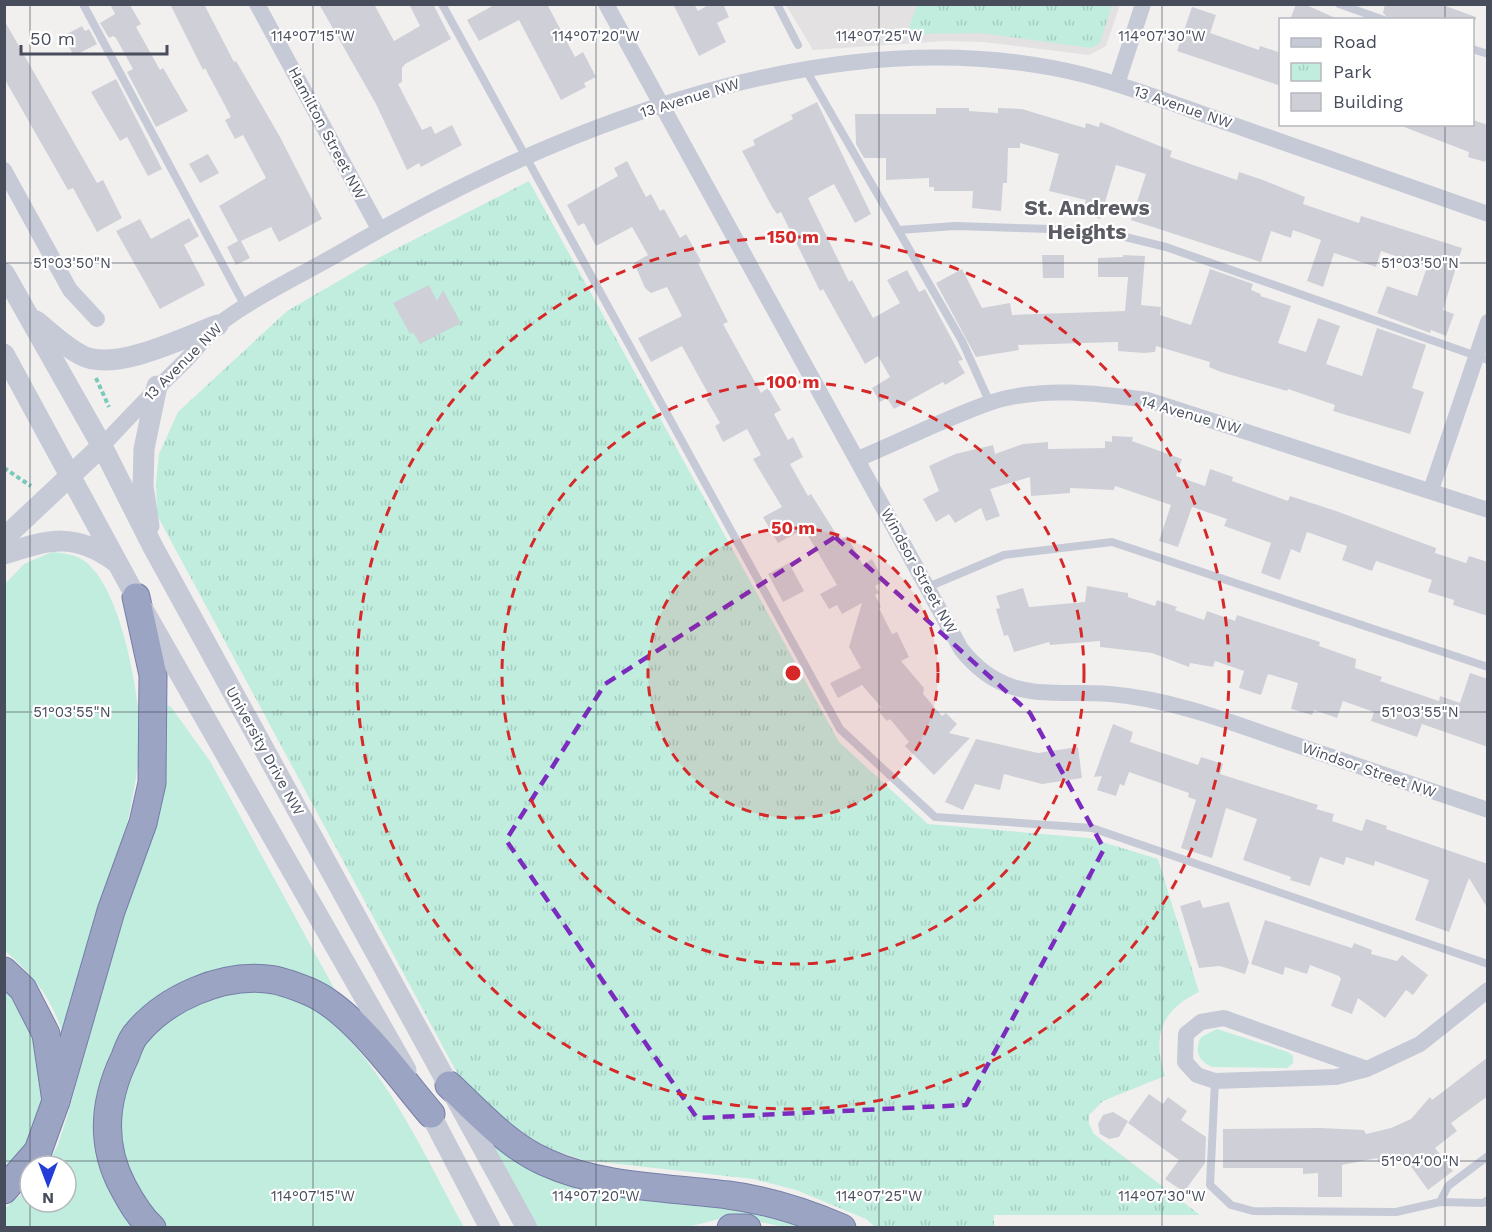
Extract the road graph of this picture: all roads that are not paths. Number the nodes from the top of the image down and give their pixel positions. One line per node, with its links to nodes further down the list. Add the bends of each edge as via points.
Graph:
1 (83, 4): 19 (lane)
2 (257, 4): 16 (street, Hamilton Street NW)
3 (442, 4): 13 (lane)
4 (606, 4): 12 (street, Windsor Street NW)
5 (777, 4): 9 (lane)
6 (1143, 4): 11 (street)
7 (1339, 4): 8 (lane)
8 (1378, 18)
9 (798, 45)
10 (806, 69): 11 (street, 13 Avenue NW, via 892,60 989,60 1051,67); 12 (street, 13 Avenue NW, via 728,84); 17 (lane)
11 (1117, 84): 15 (street, 13 Avenue NW)
12 (660, 105): 13 (street, 13 Avenue NW); 29 (street, Windsor Street NW)
13 (525, 158): 16 (street, 13 Avenue NW); 41 (lane, via 840,729 935,817 1092,828)
14 (4, 170): 21 (street, via 70,290)
15 (1488, 214)
16 (379, 229): 19 (street, 13 Avenue NW)
17 (899, 230): 25 (lane, via 1014,226 1113,234 1166,247); 27 (lane, via 962,342)
18 (4, 273): 20 (street, University Drive NW)
19 (246, 308): 23 (street, 13 Avenue NW)
20 (27, 314): 23 (street, via 81,355 96,361 116,361); 28 (street, University Drive NW)
21 (97, 319)
22 (1488, 322): 25 (street)
23 (218, 325): 26 (street, 13 Avenue NW)
24 (4, 354): 30 (street)
25 (1482, 359): 31 (street)
26 (157, 386): 28 (street, 13 Avenue NW); 34 (street, via 144,449 142,486)
27 (990, 403): 29 (street, 14 Avenue NW); 31 (street, 14 Avenue NW, via 1087,393 1148,400)
28 (102, 446): 30 (street, 13 Avenue NW); 34 (street, University Drive NW)
29 (858, 459): 37 (street, Windsor Street NW)
30 (72, 475): 33 (street, 13 Avenue NW); 36 (street)
31 (1431, 490): 32 (street, 14 Avenue NW)
32 (1488, 510)
33 (4, 538)
34 (153, 547): 46 (street, University Drive NW)
35 (4, 554): 36 (street, via 40,542 71,540 101,551)
36 (119, 564): 38 (street)
37 (928, 587): 39 (lane, via 1004,555 1112,542); 40 (street, Windsor Street NW, via 966,655 1006,686 1035,693 1110,694 1178,705)
38 (136, 597): 47 (highway, via 153,675 152,783); 48 (street)
39 (1488, 666)
40 (1488, 810)
41 (1488, 964)
42 (4, 971): 47 (highway, via 23,989 46,1034)
43 (1488, 990): 44 (street, via 1420,1044)
44 (1367, 1069): 45 (street, via 1336,1077); 45 (street, via 1224,1018 1201,1022 1186,1034 1185,1062 1197,1075)
45 (1215, 1081): 52 (lane, via 1210,1185 1231,1205 1253,1211 1396,1212)
46 (449, 1085): 55 (street, University Drive NW); 58 (highway, via 512,1143 545,1162 608,1181 773,1203)
47 (56, 1101): 50 (highway, via 38,1151)
48 (431, 1114): 53 (highway, via 346,1015 312,993 267,979 198,988 167,1006 136,1033 112,1082 106,1122 108,1150 130,1200); 54 (street)
49 (1488, 1156): 52 (lane, via 1448,1186)
50 (4, 1190)
51 (1488, 1200): 52 (lane)
52 (1440, 1202)
53 (152, 1227)
54 (490, 1227)
55 (527, 1227)
56 (731, 1227): 57 (highway)
57 (747, 1227)
58 (842, 1227)

